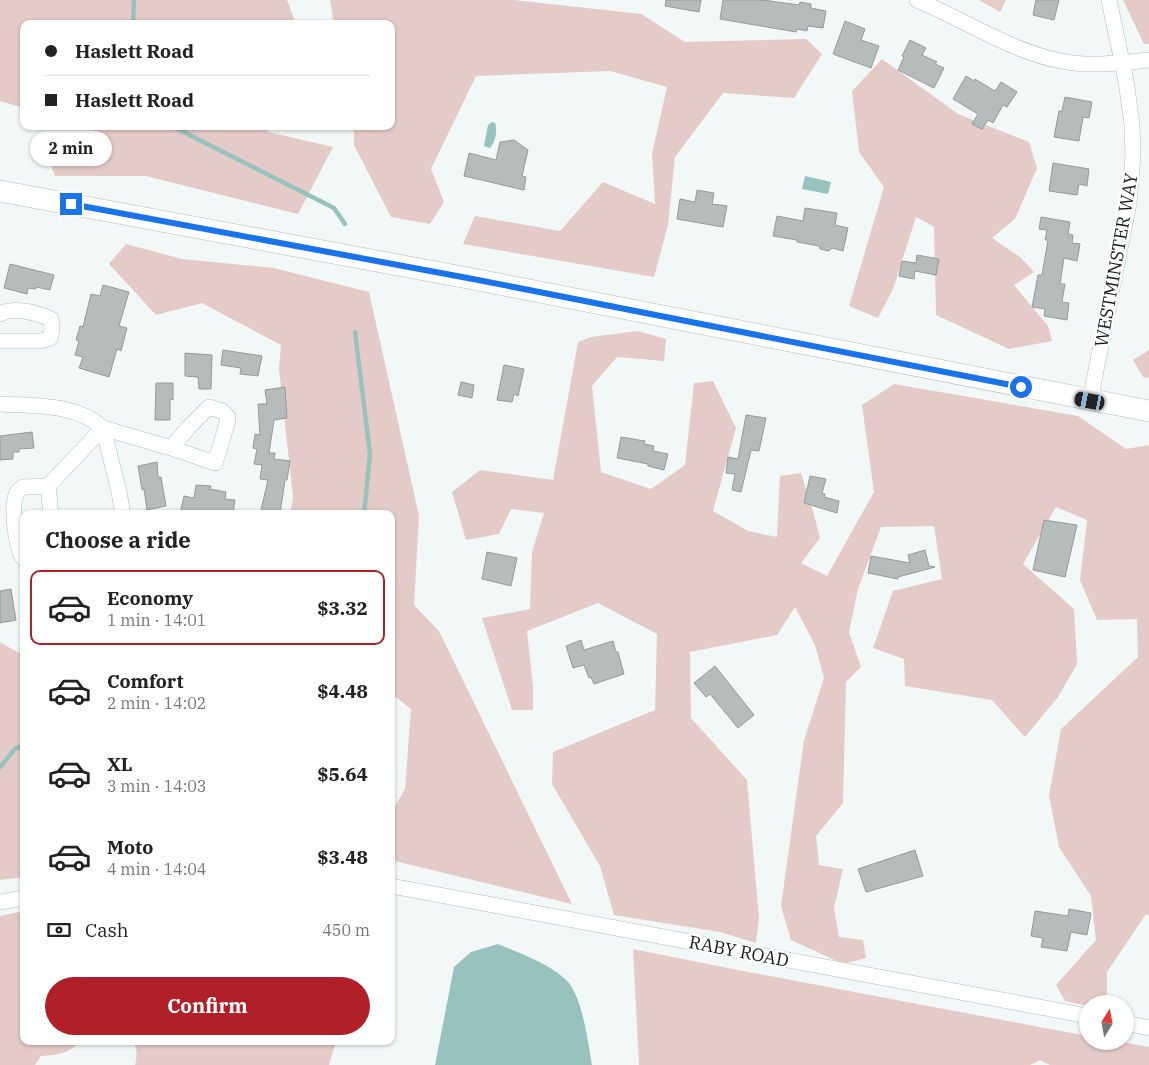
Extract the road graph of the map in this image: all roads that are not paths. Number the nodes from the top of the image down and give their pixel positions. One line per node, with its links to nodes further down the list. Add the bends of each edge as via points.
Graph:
1 (917, 0): 4 (street, via 1026,51 1062,62)
2 (1109, 0): 4 (street, WESTMINSTER WAY)
3 (1149, 60): 4 (street)
4 (1121, 63): 8 (street, WESTMINSTER WAY, via 1132,124 1129,203)
5 (0, 191): 8 (main road, via 473,279)
6 (0, 314): 7 (street, via 13,311 36,313 51,319 52,329 50,338 41,341)
7 (0, 341)
8 (1090, 401): 10 (main road)
9 (0, 404): 11 (street, via 67,409 95,420)
10 (1149, 411)
11 (102, 428): 12 (street); 13 (street); 15 (street)
12 (172, 448)
13 (48, 486): 14 (street); 16 (street, via 22,487 16,493 16,534)
14 (51, 510)
15 (122, 510)
16 (20, 552)
17 (395, 887): 20 (street, RABY ROAD)
18 (20, 899): 19 (street)
19 (0, 902)
20 (1079, 1014)
21 (1134, 1025): 22 (street)
22 (1149, 1028)

